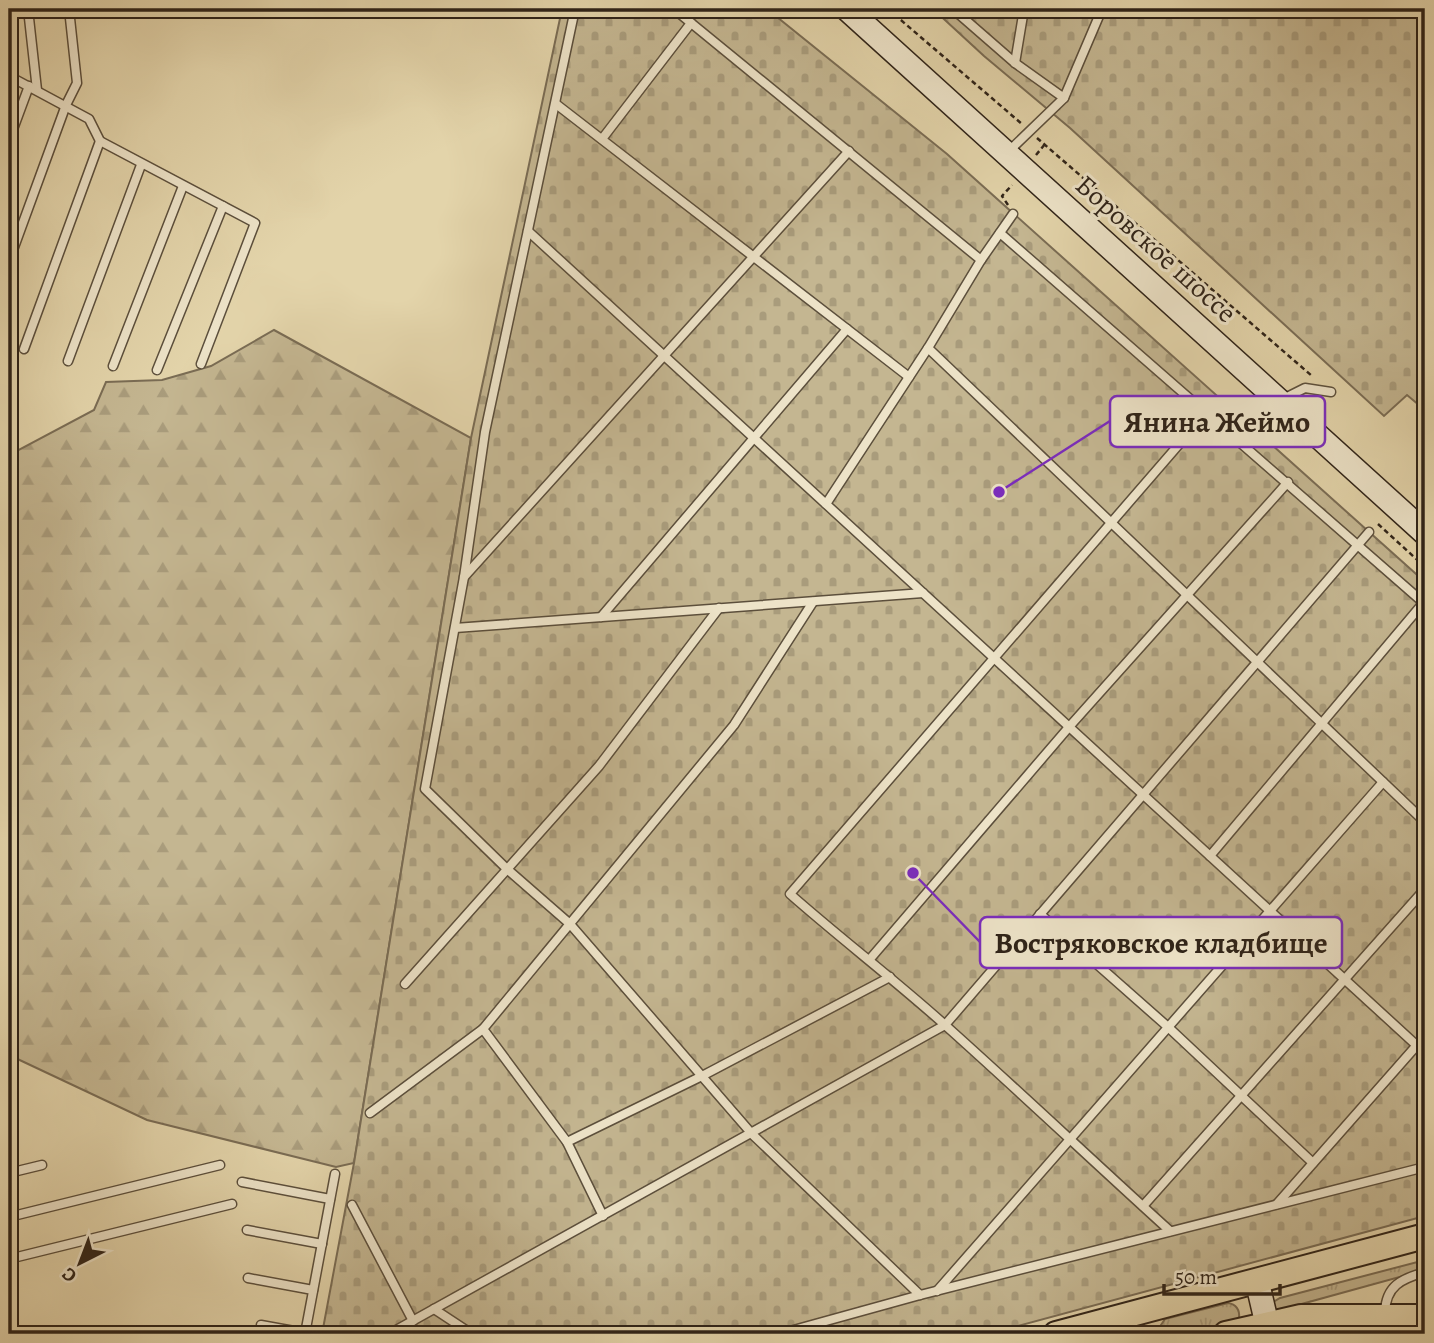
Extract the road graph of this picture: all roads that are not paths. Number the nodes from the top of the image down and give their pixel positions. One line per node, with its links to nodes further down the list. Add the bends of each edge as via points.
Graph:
1 (28, 9): 14 (lane)
2 (69, 9): 17 (lane, via 77,83)
3 (575, 9): 16 (lane)
4 (674, 9): 10 (lane)
5 (847, 9): 22 (street, Боровское шоссе)
6 (953, 9): 12 (lane)
7 (1024, 9): 12 (lane)
8 (1102, 9): 15 (lane)
9 (1421, 9): 11 (lane)
10 (691, 23): 19 (lane); 21 (lane)
11 (1425, 24)
12 (1015, 63): 15 (lane)
13 (9, 76): 14 (lane)
14 (33, 88): 17 (lane); 18 (lane)
15 (1064, 98): 22 (lane)
16 (556, 104): 19 (lane); 27 (lane)
17 (66, 105): 20 (lane, via 89,119); 29 (lane)
18 (9, 139)
19 (602, 139): 30 (lane)
20 (100, 141): 23 (lane); 35 (lane)
21 (849, 151): 30 (lane); 31 (lane)
22 (1006, 153): 43 (street, Боровское шоссе)
23 (141, 165): 24 (lane); 37 (lane)
24 (183, 186): 25 (lane); 39 (lane)
25 (223, 206): 38 (lane, via 255,223); 40 (lane)
26 (1013, 214): 28 (lane)
27 (527, 231): 36 (lane); 52 (lane, via 485,432)
28 (1000, 233): 31 (lane); 44 (lane)
29 (12, 244): 32 (lane)
30 (754, 257): 33 (lane); 36 (lane)
31 (981, 260): 34 (lane)
32 (9, 261)
33 (847, 329): 41 (lane); 45 (lane)
34 (928, 348): 41 (lane); 48 (lane)
35 (24, 349)
36 (664, 356): 45 (lane); 52 (lane)
37 (68, 361)
38 (201, 365)
39 (113, 366)
40 (157, 370)
41 (909, 377): 47 (lane)
42 (1331, 392): 43 (lane, via 1305,388)
43 (1280, 401): 50 (street, Боровское шоссе)
44 (1207, 412): 46 (lane); 48 (lane)
45 (754, 439): 47 (lane); 58 (lane)
46 (1288, 482): 51 (lane); 54 (lane)
47 (825, 504): 53 (lane)
48 (1111, 523): 54 (lane); 60 (lane)
49 (1369, 532): 51 (lane)
50 (1425, 533)
51 (1359, 544): 56 (lane); 61 (lane)
52 (464, 578): 59 (lane)
53 (923, 593): 55 (lane); 60 (lane)
54 (1187, 595): 61 (lane); 63 (lane)
55 (813, 601): 57 (lane); 72 (lane, via 734,725)
56 (1424, 603): 62 (lane)
57 (719, 608): 58 (lane); 68 (lane, via 599,766)
58 (601, 617): 59 (lane)
59 (455, 628): 68 (lane, via 425,789)
60 (994, 658): 63 (lane); 73 (lane, via 790,894)
61 (1258, 662): 62 (lane); 65 (lane)
62 (1322, 723): 64 (lane); 67 (lane)
63 (1069, 727): 65 (lane); 73 (lane)
64 (1383, 782): 66 (lane); 70 (lane)
65 (1143, 795): 67 (lane); 71 (lane)
66 (1425, 822)
67 (1210, 856): 70 (lane)
68 (507, 869): 72 (lane); 76 (lane)
69 (1425, 889): 75 (lane)
70 (1270, 911): 75 (lane); 78 (lane)
71 (1040, 914): 77 (lane); 78 (lane)
72 (570, 924): 79 (lane); 83 (lane)
73 (870, 959): 74 (lane)
74 (890, 977): 77 (lane); 83 (lane)
75 (1345, 979): 81 (lane); 84 (lane)
76 (405, 984)
77 (945, 1025): 86 (lane); 87 (lane)
78 (1168, 1027): 84 (lane); 87 (lane)
79 (483, 1029): 85 (lane); 88 (lane)
80 (1425, 1036): 81 (lane)
81 (1417, 1045): 82 (lane); 89 (lane)
82 (1425, 1053)
83 (702, 1076): 86 (lane); 88 (lane)
84 (1241, 1095): 89 (lane); 100 (lane)
85 (370, 1113)
86 (752, 1134): 101 (lane); 113 (lane)
87 (1069, 1139): 100 (lane); 112 (lane)
88 (567, 1142): 101 (lane)
89 (1314, 1163): 99 (lane)
90 (42, 1165): 93 (lane)
91 (220, 1165): 102 (lane)
92 (1425, 1167): 99 (lane)
93 (9, 1173)
94 (335, 1174): 96 (lane)
95 (242, 1182): 96 (lane)
96 (330, 1199): 106 (lane)
97 (232, 1204): 107 (lane)
98 (352, 1205): 117 (lane)
99 (1276, 1205): 104 (lane)
100 (1143, 1206): 104 (lane)
101 (603, 1216): 114 (lane)
102 (9, 1217)
103 (247, 1230): 106 (lane)
104 (1170, 1231): 112 (lane)
105 (1425, 1236): 110 (main road)
106 (322, 1244): 111 (lane)
107 (9, 1259)
108 (1425, 1272): 115 (lane, via 1391,1289)
109 (248, 1278): 111 (lane)
110 (1256, 1281): 119 (street); 124 (main road)
111 (313, 1290): 120 (lane)
112 (937, 1291): 113 (lane)
113 (920, 1295): 123 (lane)
114 (434, 1309): 117 (lane); 122 (lane)
115 (1385, 1315): 116 (main road); 119 (main road, via 1301,1317)
116 (1425, 1317)
117 (413, 1321): 121 (lane)
118 (261, 1325): 120 (lane)
119 (1267, 1329): 125 (main road)
120 (305, 1334)
121 (389, 1334)
122 (472, 1334)
123 (779, 1334)
124 (1056, 1334)
125 (1226, 1334)

